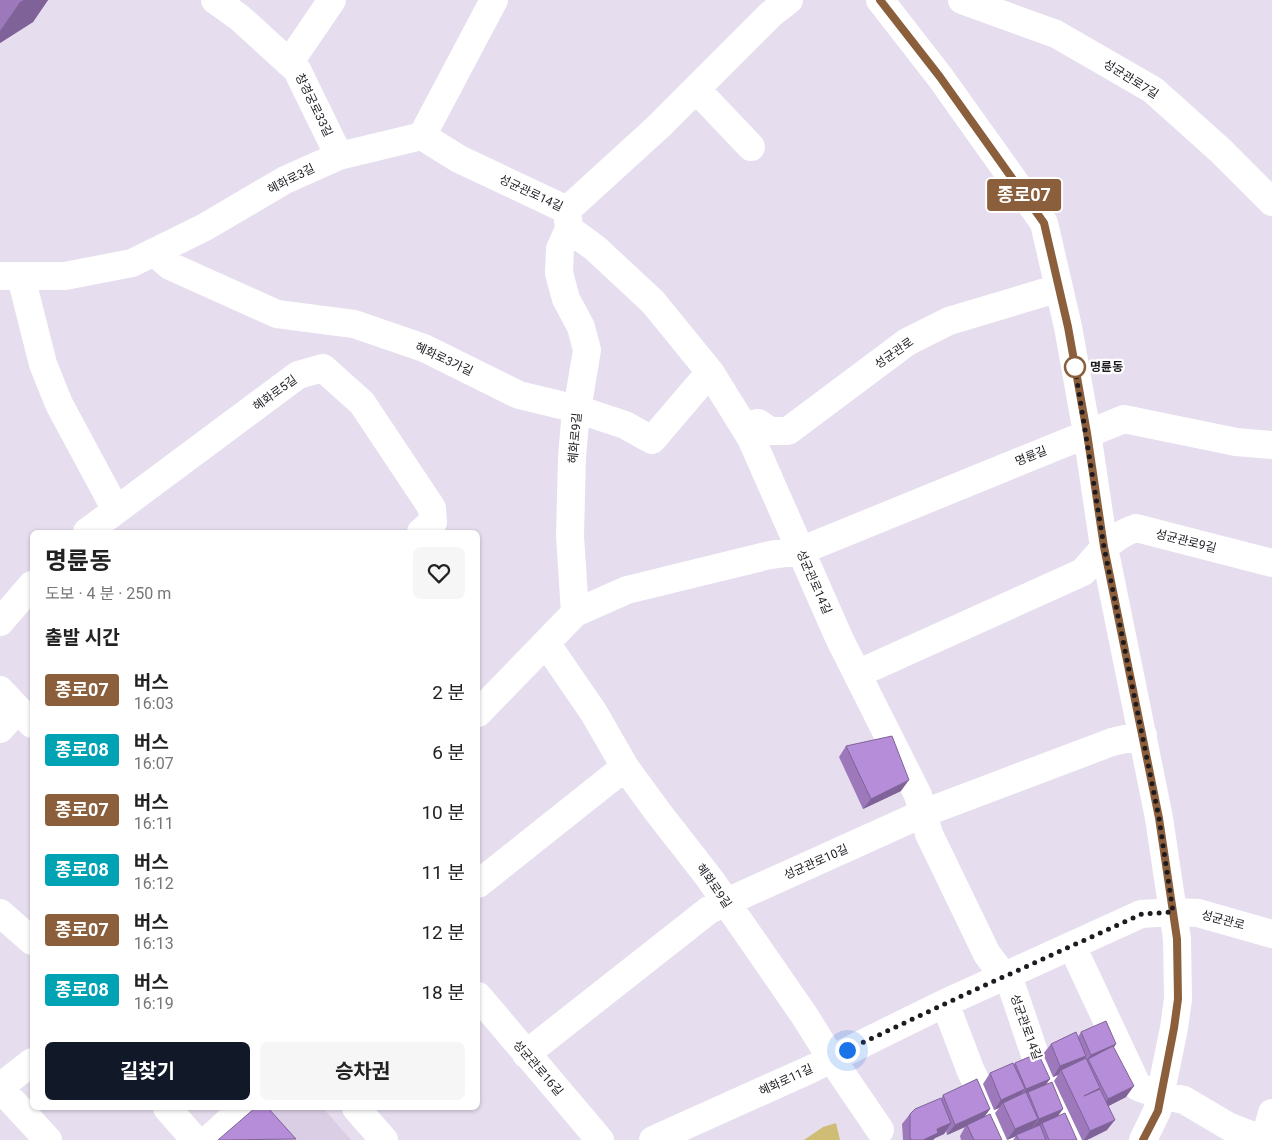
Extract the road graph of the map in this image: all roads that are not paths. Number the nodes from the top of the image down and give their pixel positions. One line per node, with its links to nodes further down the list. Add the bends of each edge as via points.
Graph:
1 (215, 0): 7 (street, 창경궁로33길)
2 (332, 0): 8 (street)
3 (494, 0): 10 (street)
4 (790, 0): 9 (street, 혜화로9길)
5 (962, 0): 13 (street, 성균관로7길, via 1056,34 1153,90)
6 (894, 5): 17 (street, via 940,77 1044,223)
7 (246, 9): 8 (street, 창경궁로33길)
8 (289, 63): 12 (street, 창경궁로33길, via 297,70)
9 (696, 90): 11 (street); 14 (street, 혜화로9길, via 624,159)
10 (422, 136): 12 (street, 혜화로3길); 14 (street, 성균관로14길)
11 (752, 147)
12 (339, 156): 15 (street, 혜화로3길, via 285,180 205,227)
13 (1272, 202)
14 (568, 219): 18 (street, 성균관로14길, via 653,302); 19 (street, 혜화로9길, via 560,249 559,273 587,350)
15 (154, 252): 16 (street, 혜화로3길, via 132,263 65,276); 19 (street, 혜화로3가길, via 170,266 277,314 354,324 424,348 519,395)
16 (10, 276): 23 (street, 혜화로3길, via 59,404)
17 (1059, 288): 20 (street, 성균관로, via 949,321 907,342 788,431 770,431 758,423); 21 (street)
18 (710, 372): 19 (street, 혜화로3가길, via 652,440 625,424); 20 (street, 성균관로14길)
19 (578, 409): 30 (street, 혜화로9길, via 572,457 570,536)
20 (744, 426): 27 (street, 성균관로14길)
21 (1087, 433): 22 (street, 명륜길, via 1124,419 1236,442); 26 (street); 27 (street, 명륜길)
22 (1272, 445)
23 (116, 510): 24 (street, 혜화로5길); 25 (street, 혜화로5길, via 298,375 323,368 362,403 432,508 433,522)
24 (90, 530)
25 (423, 530)
26 (1104, 547): 28 (street, 성균관로9길, via 1123,532 1136,528); 33 (street, via 1083,572); 37 (street)
27 (800, 551): 30 (street, 명륜길, via 770,555 627,590); 33 (street, 성균관로14길)
28 (1272, 563)
29 (30, 587): 31 (street)
30 (575, 613): 32 (street)
31 (0, 622)
32 (546, 643): 35 (street); 38 (street, 혜화로9길)
33 (857, 674): 39 (street, 성균관로14길)
34 (17, 708): 36 (street)
35 (480, 711)
36 (0, 729)
37 (1143, 735): 39 (street, 성균관로10길, via 1112,742); 42 (street)
38 (626, 767): 40 (street); 41 (street, 혜화로9길)
39 (924, 813): 41 (street, 성균관로10길); 47 (street, 성균관로14길, via 929,834 982,945)
40 (480, 882)
41 (726, 903): 51 (street, 성균관로10길, via 709,910); 52 (street, 혜화로9길)
42 (1173, 912): 44 (street, 성균관로, via 1198,913); 46 (street, 혜화로11길, via 1142,914); 56 (street, via 1178,999)
43 (0, 913): 45 (street)
44 (1272, 934)
45 (30, 939)
46 (1072, 946): 47 (street, 혜화로11길); 56 (street, via 1098,1026 1138,1088)
47 (1003, 978): 48 (street, 혜화로11길); 50 (street, 성균관로14길, via 1012,987)
48 (945, 1003): 52 (street, 혜화로11길); 54 (street)
49 (480, 1005): 51 (street, 성균관로16길)
50 (1044, 1051): 54 (street); 69 (street, 성균관로14길)
51 (526, 1054): 66 (street, 성균관로16길)
52 (831, 1058): 61 (street, 혜화로9길); 67 (street, 혜화로11길)
53 (30, 1064): 55 (street)
54 (976, 1082): 68 (street)
55 (0, 1088): 62 (street)
56 (1161, 1095): 70 (street, via 1158,1111); 71 (street, via 1184,1100 1228,1126 1252,1135)
57 (168, 1110): 63 (street)
58 (241, 1110): 64 (street)
59 (360, 1110): 65 (street)
60 (1272, 1114): 72 (street)
61 (880, 1130)
62 (48, 1140)
63 (195, 1140)
64 (208, 1140)
65 (384, 1140)
66 (600, 1140)
67 (653, 1140)
68 (1003, 1140)
69 (1075, 1140)
70 (1143, 1140)
71 (1255, 1140)
72 (1268, 1140)

